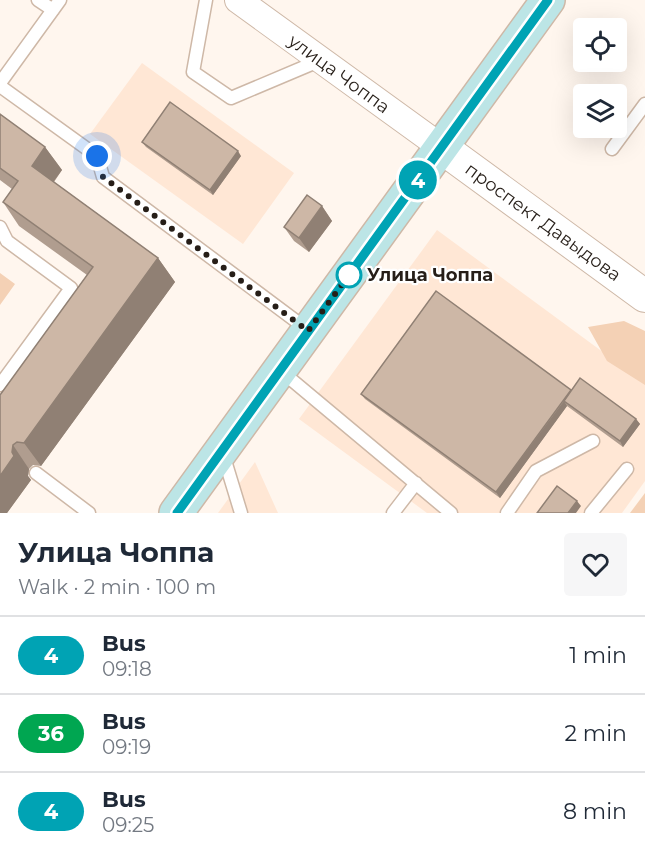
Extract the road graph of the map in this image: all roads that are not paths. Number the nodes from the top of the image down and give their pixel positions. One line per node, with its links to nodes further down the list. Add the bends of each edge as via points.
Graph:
1 (38, 0): 5 (lane)
2 (206, 0): 6 (lane, via 194,72 231,98)
3 (238, 0): 6 (street, улица Чоппа)
4 (548, 0): 9 (main road)
5 (56, 5): 7 (lane)
6 (321, 60): 9 (street, улица Чоппа)
7 (0, 84): 13 (lane, via 97,156 103,177)
8 (645, 104): 10 (lane)
9 (441, 147): 12 (street, проспект Давыдова); 13 (main road)
10 (612, 149)
11 (0, 227): 15 (lane, via 7,241 71,288)
12 (645, 296)
13 (308, 331): 14 (main road)
14 (280, 370): 17 (main road); 20 (lane)
15 (0, 385)
16 (593, 441): 26 (lane, via 536,471)
17 (222, 450): 22 (main road); 23 (lane)
18 (627, 469): 27 (lane)
19 (36, 473): 21 (lane)
20 (416, 483): 24 (lane); 25 (lane)
21 (89, 513)
22 (176, 513)
23 (241, 513)
24 (393, 513)
25 (451, 513)
26 (507, 513)
27 (591, 513)

